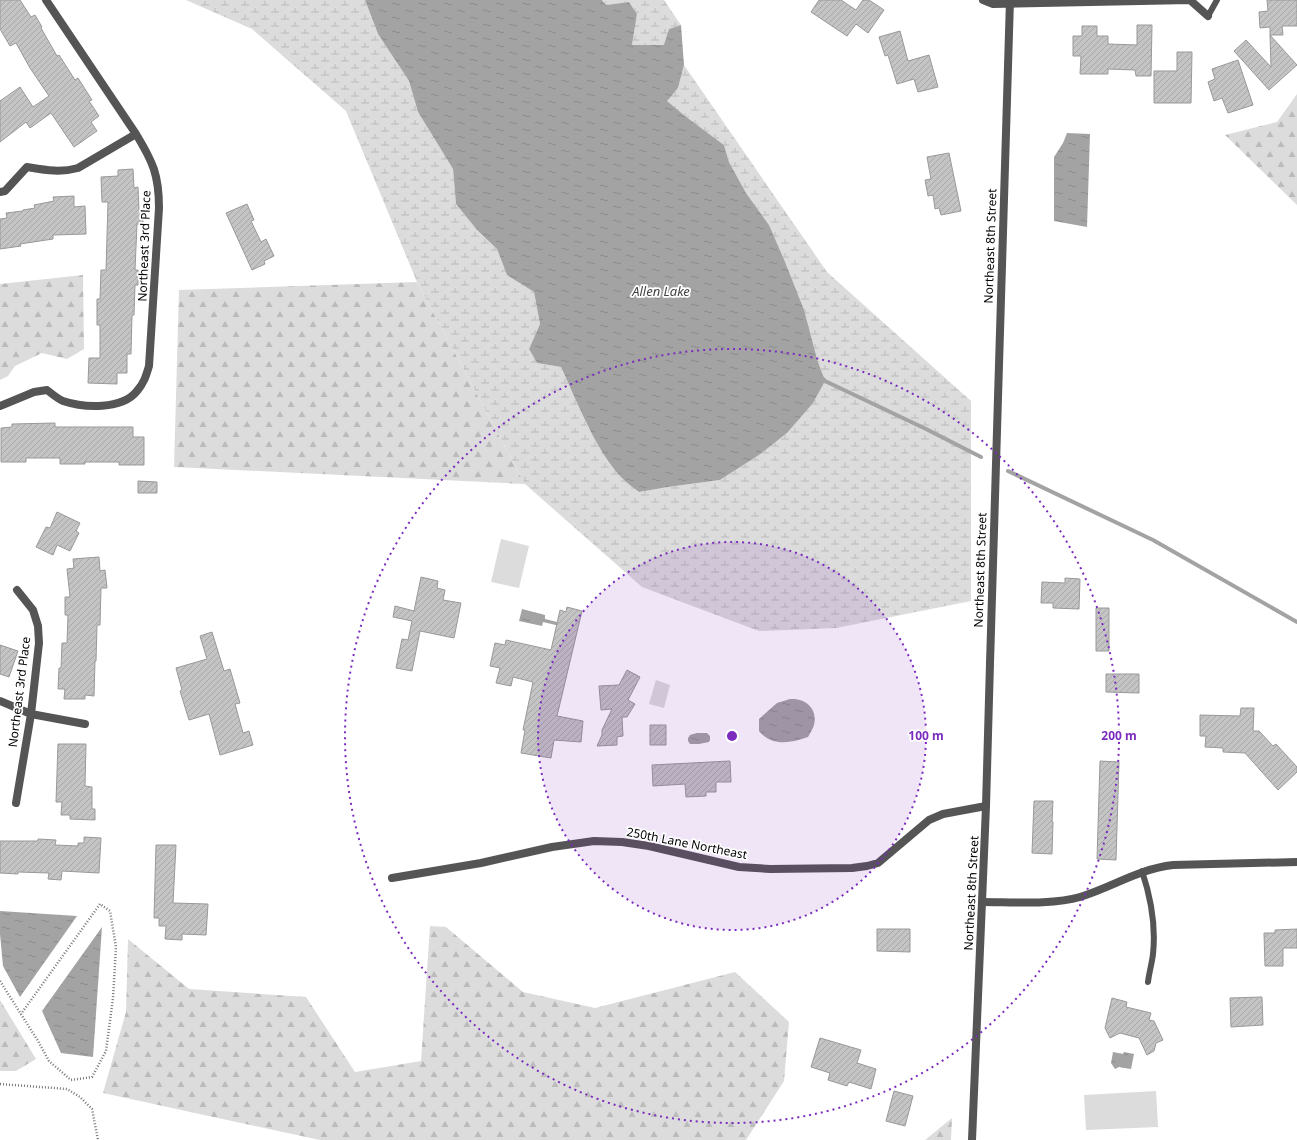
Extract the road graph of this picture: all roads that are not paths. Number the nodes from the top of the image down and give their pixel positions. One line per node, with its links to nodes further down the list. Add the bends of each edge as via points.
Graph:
1 (46, 0): 6 (street, Northeast 3rd Place)
2 (983, 0): 4 (street, via 994,4)
3 (1217, 0): 5 (lane)
4 (1010, 2): 5 (street, via 1190,0); 14 (street, Northeast 8th Street)
5 (1208, 16)
6 (136, 134): 7 (street, via 78,168 56,172 27,167 5,191); 8 (street, Northeast 3rd Place, via 149,154 159,188 149,366 145,380 136,393 111,404 92,407 76,405 61,400 48,390 34,392)
7 (0, 192)
8 (0, 406)
9 (17, 590): 11 (street, Northeast 3rd Place, via 33,610 38,626 39,644)
10 (0, 701): 11 (street)
11 (31, 714): 12 (street); 13 (street, Northeast 3rd Place)
12 (85, 724)
13 (16, 803)
14 (986, 806): 17 (street, 250th Lane Northeast, via 944,814 929,820 878,863 852,868 739,867 650,846 594,841); 18 (street, Northeast 8th Street)
15 (1297, 862): 16 (street, via 1173,865)
16 (1142, 871): 18 (street, via 1081,897 1066,900); 19 (lane, via 1149,892 1153,924 1153,954)
17 (392, 878)
18 (982, 902): 20 (street, Northeast 8th Street)
19 (1148, 982)
20 (972, 1140)

